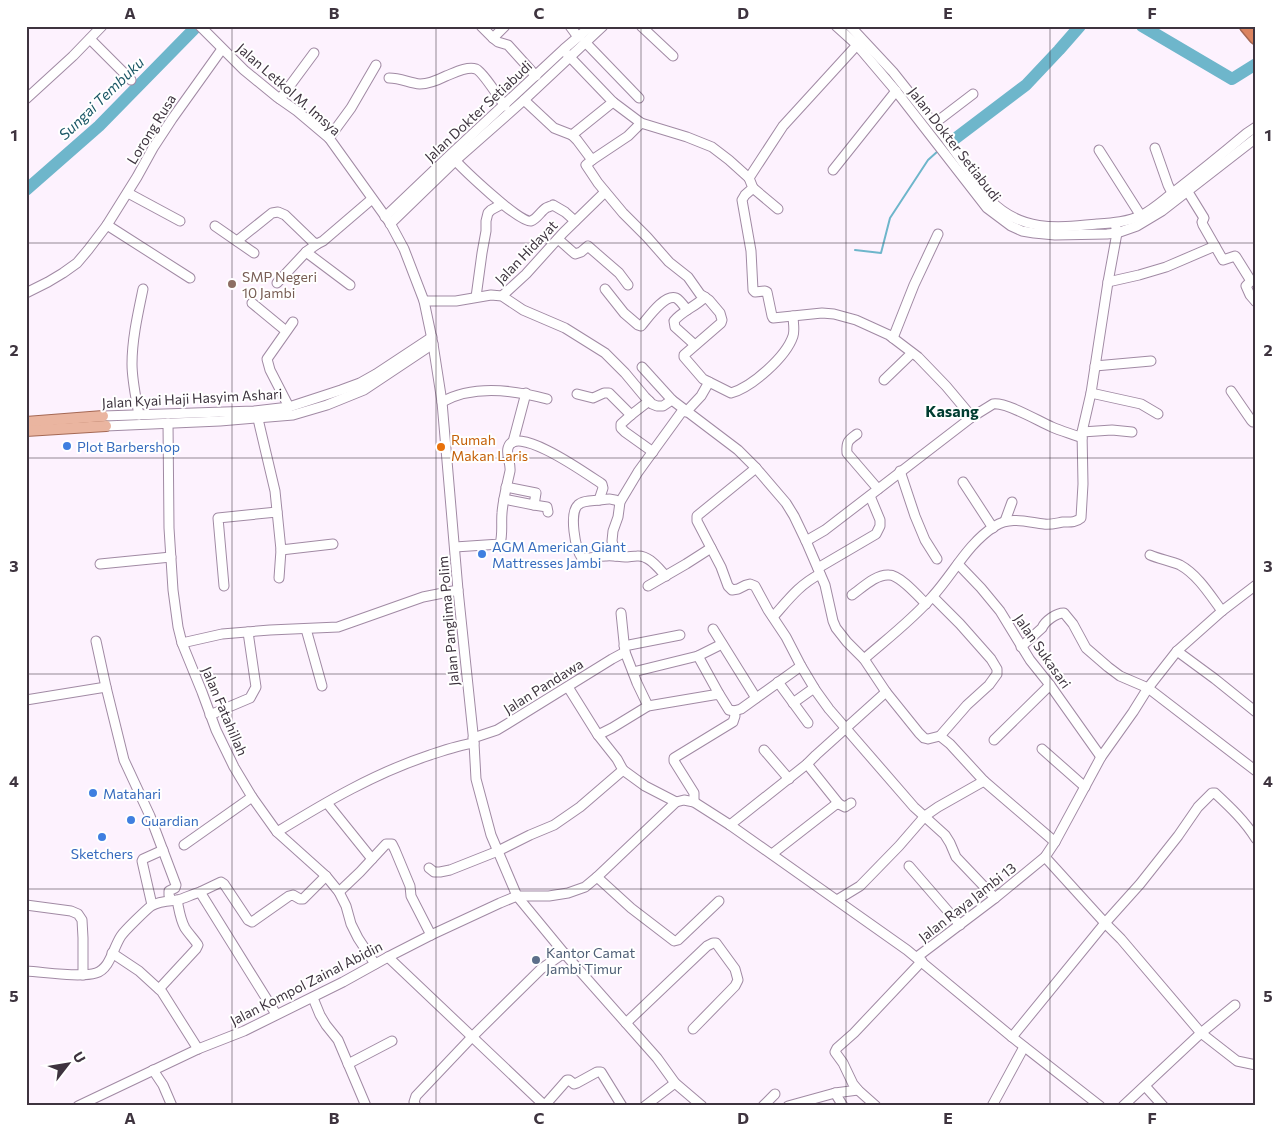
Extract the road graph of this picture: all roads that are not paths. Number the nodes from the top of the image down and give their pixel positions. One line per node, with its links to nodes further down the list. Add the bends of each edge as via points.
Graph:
1 (102, 26): 14 (street)
2 (481, 26): 12 (street)
3 (506, 26): 12 (street)
4 (570, 26): 15 (street)
5 (591, 26): 15 (street, Jalan Dokter Setiabudi)
6 (603, 26): 15 (street, Jalan Dokter Setiabudi)
7 (642, 26): 20 (street)
8 (836, 26): 16 (street, Jalan Dokter Setiabudi)
9 (850, 26): 34 (street, Jalan Dokter Setiabudi, via 894,72)
10 (1246, 26): 13 (highway)
11 (202, 28): 17 (street, Jalan Letkol M. Imsya)
12 (493, 38): 22 (street, via 508,45)
13 (1256, 38)
14 (90, 40): 24 (street); 28 (street)
15 (582, 40): 19 (street, Jalan Dokter Setiabudi); 27 (street)
16 (857, 45): 25 (street, Jalan Dokter Setiabudi); 44 (street, via 783,126)
17 (222, 49): 29 (street, Jalan Letkol M. Imsya); 48 (street, Lorong Rusa, via 163,133)
18 (314, 53): 29 (street)
19 (567, 53): 22 (street, Jalan Dokter Setiabudi); 30 (street); 31 (street)
20 (673, 56)
21 (376, 65): 38 (street)
22 (536, 76): 32 (street, Jalan Dokter Setiabudi)
23 (389, 78): 32 (street, via 419,84 469,68 476,69)
24 (131, 80)
25 (896, 91): 43 (street); 53 (street, Jalan Dokter Setiabudi, via 987,208)
26 (973, 94): 34 (street)
27 (639, 98)
28 (26, 99)
29 (280, 99): 38 (street, Jalan Letkol M. Imsya)
30 (524, 100): 36 (street, via 554,128); 41 (street)
31 (613, 102): 33 (street); 36 (street)
32 (505, 106): 41 (street, Jalan Dokter Setiabudi)
33 (641, 123): 42 (street, via 621,142); 44 (street, via 712,147)
34 (935, 124): 53 (street, Jalan Dokter Setiabudi)
35 (1256, 127): 37 (street, Jalan Dokter Setiabudi)
36 (572, 135): 42 (street)
37 (1252, 137): 47 (street, Jalan Dokter Setiabudi); 49 (street, Jalan Dokter Setiabudi)
38 (329, 138): 50 (street, Jalan Letkol M. Imsya)
39 (1155, 148): 49 (street)
40 (1099, 150): 54 (street)
41 (452, 158): 51 (street); 56 (street, Jalan Dokter Setiabudi)
42 (592, 160): 46 (street, via 586,165)
43 (833, 170)
44 (749, 178): 45 (street)
45 (753, 188): 52 (street); 85 (street, via 742,200 751,251 753,290 767,292 772,318)
46 (605, 192): 57 (street, Jalan Hidayat); 80 (street)
47 (1188, 192): 62 (street, Jalan Dokter Setiabudi, via 1148,220); 67 (street, via 1204,218 1203,225)
48 (128, 193): 55 (street); 59 (street, Lorong Rusa)
49 (1172, 193): 54 (street, Jalan Dokter Setiabudi)
50 (372, 199): 56 (street, Jalan Letkol M. Imsya); 66 (street)
51 (502, 204): 57 (street, via 529,221 553,205); 79 (street, via 488,213)
52 (778, 209)
53 (995, 210): 61 (street, Jalan Dokter Setiabudi, via 1011,226 1022,231)
54 (1141, 216): 58 (street, Jalan Dokter Setiabudi)
55 (180, 221)
56 (388, 221): 81 (street, Jalan Letkol M. Imsya, via 404,249)
57 (575, 221): 64 (street, Jalan Hidayat)
58 (1115, 223): 61 (street, Jalan Dokter Setiabudi); 62 (street)
59 (107, 225): 70 (street); 77 (street, Lorong Rusa, via 77,263)
60 (215, 226): 65 (street)
61 (1055, 231): 62 (street, Jalan Dokter Setiabudi)
62 (1117, 233): 71 (street)
63 (938, 234): 88 (street)
64 (558, 239): 73 (street, via 575,254 589,247); 78 (street, Jalan Hidayat)
65 (237, 241): 66 (street, via 278,212); 69 (street)
66 (317, 244): 68 (street)
67 (1215, 246): 71 (street, via 1166,267); 82 (street, via 1223,260 1236,257 1251,281 1246,286)
68 (306, 252): 72 (street); 74 (street)
69 (254, 253)
70 (190, 278)
71 (1108, 282): 93 (street)
72 (277, 283)
73 (628, 284)
74 (350, 285)
75 (143, 289): 110 (street, via 132,365)
76 (605, 289): 84 (street, via 624,313 641,326 670,298 678,299)
77 (26, 293)
78 (502, 296): 79 (street, Jalan Hidayat); 105 (street, via 523,310 565,328 605,353)
79 (476, 297): 81 (street, Jalan Hidayat)
80 (705, 297): 84 (street); 90 (street, via 720,313 722,320)
81 (424, 301): 89 (street, Jalan Letkol M. Imsya)
82 (1256, 302)
83 (252, 303): 87 (street)
84 (688, 310): 90 (street, via 678,316 674,324)
85 (793, 316): 88 (street, via 834,314 856,320); 97 (street, via 794,335 777,361 760,377 731,393)
86 (293, 322): 87 (street)
87 (286, 331): 108 (street, via 267,359)
88 (892, 338): 91 (street)
89 (433, 340): 95 (street, Jalan Kyai Haji Hasyim Ashari); 106 (street, Jalan Panglima Polim)
90 (695, 345): 97 (street, via 684,357)
91 (912, 353): 96 (street); 113 (street)
92 (1151, 361): 93 (street)
93 (1095, 366): 99 (street)
94 (642, 367): 104 (street)
95 (378, 377): 102 (street, Jalan Kyai Haji Hasyim Ashari); 107 (street, Jalan Kyai Haji Hasyim Ashari, via 364,390)
96 (884, 380)
97 (709, 382): 109 (street, via 701,396)
98 (1232, 391): 116 (street, via 1251,420)
99 (1091, 393): 111 (street, via 1141,404); 123 (street)
100 (526, 394): 103 (street); 106 (street, via 480,391 464,393); 124 (street)
101 (577, 394): 112 (street, via 593,398 609,393)
102 (322, 396): 107 (street); 108 (street, Jalan Kyai Haji Hasyim Ashari)
103 (547, 398)
104 (672, 400): 105 (street, via 663,406); 109 (street)
105 (649, 401): 112 (street)
106 (442, 402): 143 (street, Jalan Panglima Polim)
107 (327, 405): 114 (street, Jalan Kyai Haji Hasyim Ashari, via 293,416)
108 (289, 407): 110 (street, Jalan Kyai Haji Hasyim Ashari)
109 (685, 411): 125 (street); 126 (street, via 738,450)
110 (139, 414): 115 (street, Jalan Kyai Haji Hasyim Ashari)
111 (1158, 414)
112 (630, 415): 125 (street, via 621,428)
113 (972, 417): 123 (street, via 996,403 1054,428); 127 (street)
114 (258, 419): 119 (street, Jalan Kyai Haji Hasyim Ashari); 137 (street)
115 (104, 421): 118 (main road); 119 (street, Jalan Kyai Haji Hasyim Ashari)
116 (1256, 421)
117 (26, 422): 118 (main road, Jalan Kyai Haji Hasyim Ashari)
118 (88, 422): 120 (main road)
119 (168, 423): 147 (street, Jalan Fatahillah)
120 (26, 431)
121 (1132, 432): 123 (street, via 1112,430)
122 (857, 434): 130 (street, via 848,441 847,453)
123 (1082, 435): 139 (street, via 1081,518 1076,522 1045,524)
124 (513, 442): 129 (street, via 507,449 510,469); 133 (street, via 549,450 602,484)
125 (653, 452): 134 (street)
126 (756, 468): 141 (street, via 786,503); 144 (street, via 697,516)
127 (900, 472): 130 (street); 149 (street, via 915,516)
128 (963, 482): 140 (street)
129 (506, 487): 132 (street); 136 (street, via 536,493)
130 (878, 489): 131 (street)
131 (870, 496): 141 (street); 152 (street, via 880,520 876,534)
132 (504, 499): 136 (street); 143 (street, via 500,544)
133 (599, 500): 134 (street); 148 (street, via 580,503 573,513 578,553 587,559)
134 (620, 502): 148 (street, via 612,541)
135 (1012, 502): 139 (street)
136 (534, 505): 138 (street, via 548,506)
137 (277, 512): 145 (street); 156 (street, via 218,518)
138 (548, 512)
139 (1005, 521): 140 (street)
140 (992, 528): 151 (street, via 970,547)
141 (806, 541): 152 (street)
142 (333, 544): 145 (street)
143 (455, 547): 158 (street, Jalan Panglima Polim)
144 (711, 548): 153 (street); 164 (street, via 728,586 732,590 750,584 754,586)
145 (280, 550): 154 (street)
146 (1150, 555): 162 (street, via 1190,572)
147 (171, 556): 150 (street); 170 (street, Jalan Fatahillah)
148 (616, 556): 153 (street, via 644,556)
149 (937, 559)
150 (100, 564)
151 (958, 564): 160 (street); 172 (street, Jalan Sukasari, via 991,600)
152 (819, 571): 164 (street, via 794,592); 176 (street, via 836,628)
153 (666, 576): 157 (street)
154 (279, 578)
155 (1256, 585): 162 (street, Jalan Raya Jambi 13)
156 (224, 586)
157 (648, 586)
158 (458, 590): 165 (street, via 423,597 338,627); 200 (street, Jalan Panglima Polim)
159 (852, 595): 161 (street, via 869,582 890,574)
160 (933, 597): 161 (street); 198 (street, via 997,668 997,674 989,685)
161 (926, 604): 176 (street)
162 (1222, 611): 174 (street, Jalan Raya Jambi 13)
163 (621, 612): 173 (street)
164 (773, 617): 177 (street)
165 (306, 629): 167 (street); 181 (street)
166 (713, 629): 171 (street)
167 (248, 632): 170 (street); 194 (street, via 256,687 250,698)
168 (680, 635): 173 (street, Jalan Pandawa)
169 (96, 641): 182 (street)
170 (182, 643): 194 (street, Jalan Fatahillah)
171 (722, 644): 175 (street); 188 (street)
172 (1021, 647): 180 (street, Jalan Sukasari); 185 (street, via 1043,624 1064,613 1086,648 1111,670)
173 (624, 649): 178 (street); 183 (street, Jalan Pandawa)
174 (1177, 651): 185 (street, Jalan Raya Jambi 13); 193 (street)
175 (698, 656): 178 (street); 187 (street)
176 (864, 659): 186 (street)
177 (801, 666): 179 (street); 184 (street)
178 (633, 672): 191 (street)
179 (778, 682): 188 (street); 190 (street)
180 (1050, 685): 199 (street); 203 (street, Jalan Sukasari)
181 (322, 686)
182 (106, 687): 189 (street); 222 (street, via 124,760)
183 (568, 687): 197 (street); 200 (street, Jalan Pandawa)
184 (814, 688): 190 (street); 196 (street)
185 (1148, 688): 203 (street, Jalan Raya Jambi 13); 206 (street)
186 (886, 692): 196 (street); 198 (street, via 924,738)
187 (719, 694): 191 (street); 192 (street, via 729,710)
188 (756, 698): 192 (street)
189 (26, 700)
190 (793, 703): 195 (street)
191 (648, 706): 197 (street)
192 (734, 711): 213 (street, via 733,722 674,758 694,794)
193 (1256, 712)
194 (210, 715): 210 (street, Jalan Fatahillah)
195 (808, 724)
196 (846, 728): 204 (street); 216 (street)
197 (598, 734): 205 (street)
198 (940, 736): 208 (street)
199 (994, 740)
200 (474, 741): 211 (street, Jalan Pandawa, via 389,770); 223 (street, Jalan Panglima Polim, via 476,779)
201 (1042, 749): 209 (street)
202 (764, 750): 207 (street)
203 (1102, 757): 209 (street, Jalan Raya Jambi 13)
204 (807, 764): 207 (street); 215 (street)
205 (623, 770): 212 (street); 223 (street, via 554,825)
206 (1256, 770)
207 (789, 779): 217 (street)
208 (984, 781): 216 (street); 220 (street)
209 (1085, 787): 220 (street, Jalan Raya Jambi 13)
210 (252, 797): 218 (street, Jalan Fatahillah); 221 (street)
211 (327, 802): 218 (street, Jalan Pandawa); 226 (street)
212 (676, 802): 213 (street); 230 (street)
213 (694, 802): 217 (street, Jalan Raya Jambi 13)
214 (851, 803): 215 (street, via 845,807)
215 (839, 804): 224 (street)
216 (925, 816): 234 (street, via 945,835 956,857); 236 (street, via 860,886)
217 (730, 825): 224 (street, Jalan Raya Jambi 13)
218 (277, 832): 229 (street, Jalan Fatahillah)
219 (1256, 838): 240 (street, via 1239,817 1212,793)
220 (1054, 842): 225 (street, Jalan Raya Jambi 13)
221 (184, 845)
222 (163, 850): 235 (street, via 176,885 169,891); 239 (street, via 142,861)
223 (498, 851): 228 (street, via 440,872); 233 (street, Jalan Panglima Polim)
224 (772, 854): 236 (street, Jalan Raya Jambi 13)
225 (1044, 857): 234 (street, Jalan Raya Jambi 13); 240 (street)
226 (372, 859): 232 (street); 242 (street, via 386,844 392,844 411,896)
227 (909, 866): 241 (street)
228 (429, 868)
229 (326, 876): 231 (street, via 303,899 289,896 252,922 221,882); 232 (street, Jalan Fatahillah)
230 (598, 877): 233 (street, via 585,887 568,893); 237 (street, via 674,941)
231 (200, 892): 235 (street); 253 (street)
232 (339, 892): 247 (street, Jalan Fatahillah, via 351,924)
233 (517, 896): 242 (street, Jalan Kompol Zainal Abidin); 244 (street, Jalan Panglima Polim)
234 (995, 898): 241 (street, Jalan Raya Jambi 13)
235 (174, 900): 239 (street); 250 (street, via 186,929 198,945)
236 (837, 900): 246 (street, Jalan Raya Jambi 13)
237 (719, 901)
238 (26, 905): 249 (street, via 71,910 78,914 82,920)
239 (152, 905): 243 (street, via 122,934)
240 (1105, 923): 256 (street); 258 (street)
241 (960, 925): 246 (street, Jalan Raya Jambi 13)
242 (431, 935): 245 (street, Jalan Kompol Zainal Abidin)
243 (112, 953): 249 (street, via 102,970); 250 (street)
244 (564, 953): 254 (street, Jalan Panglima Polim); 257 (street, via 542,969)
245 (388, 957): 247 (street, Jalan Kompol Zainal Abidin); 257 (street)
246 (919, 959): 258 (street); 267 (street, via 835,1052)
247 (375, 964): 251 (street, Jalan Kompol Zainal Abidin)
248 (26, 971): 249 (street)
249 (83, 975)
250 (159, 989): 261 (street)
251 (313, 998): 253 (street, Jalan Kompol Zainal Abidin); 262 (street)
252 (1235, 1005): 256 (street)
253 (276, 1014): 261 (street, Jalan Kompol Zainal Abidin)
254 (626, 1023): 255 (street, via 713,942 735,969 738,980); 265 (street, Jalan Panglima Polim)
255 (693, 1028)
256 (1201, 1033): 263 (street, via 1237,1061); 266 (street)
257 (472, 1037): 273 (street, via 416,1096); 274 (street)
258 (1012, 1037): 260 (street)
259 (392, 1041): 262 (street)
260 (1024, 1047): 282 (street); 283 (street)
261 (198, 1049): 264 (street, Jalan Kompol Zainal Abidin)
262 (348, 1064): 272 (street)
263 (1256, 1065)
264 (153, 1070): 270 (street, Jalan Kompol Zainal Abidin); 271 (street)
265 (675, 1084): 276 (street); 277 (street, Jalan Panglima Polim)
266 (1145, 1086): 284 (street); 285 (street)
267 (858, 1090): 268 (street); 281 (street)
268 (835, 1093): 279 (street); 280 (street)
269 (774, 1094): 278 (street)
270 (78, 1106)
271 (172, 1106)
272 (366, 1106)
273 (416, 1106)
274 (545, 1106): 275 (street, via 567,1080 578,1084 597,1072 601,1072)
275 (622, 1106)
276 (645, 1106)
277 (702, 1106)
278 (764, 1106)
279 (788, 1106)
280 (844, 1106)
281 (876, 1106)
282 (992, 1106)
283 (1100, 1106)
284 (1123, 1106)
285 (1162, 1106)

